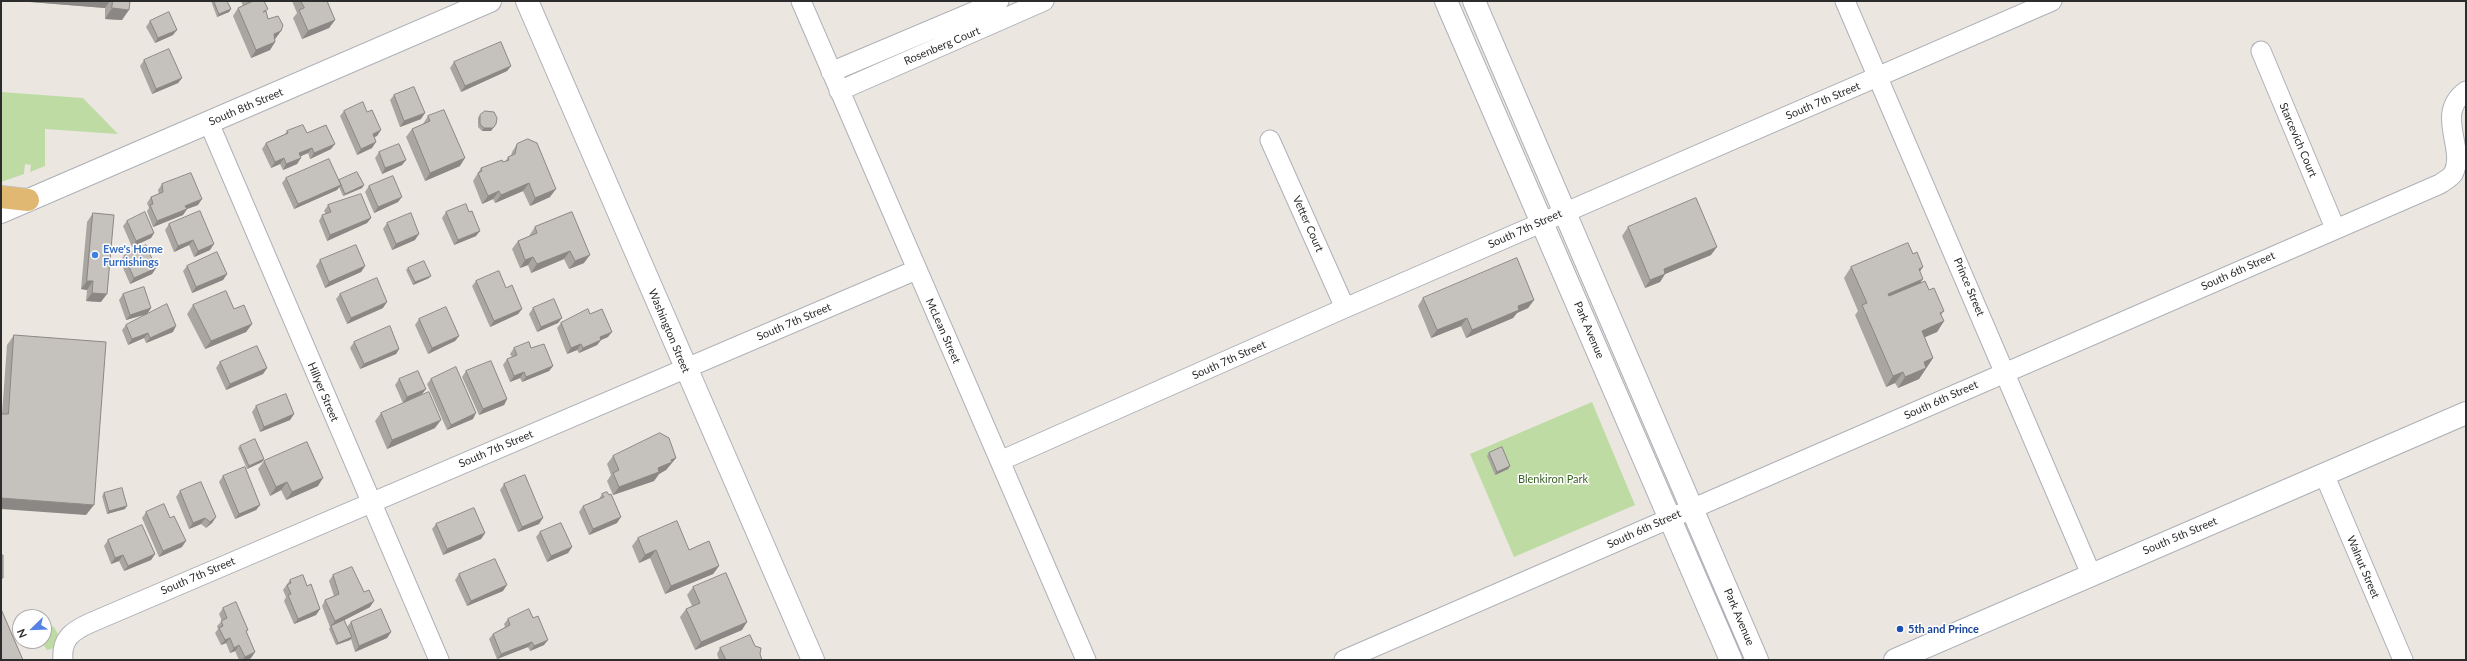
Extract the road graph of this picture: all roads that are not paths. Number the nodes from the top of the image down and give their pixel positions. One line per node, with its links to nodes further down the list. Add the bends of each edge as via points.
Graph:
1 (490, 1): 15 (street, South 8th Street)
2 (527, 1): 25 (street, Washington Street)
3 (801, 1): 11 (street, McLean Street)
4 (999, 1): 11 (street, Rosenberg Court)
5 (1044, 1): 13 (street, Rosenberg Court)
6 (1446, 1): 21 (street, Park Avenue)
7 (1474, 1): 20 (street, Park Avenue)
8 (1845, 1): 12 (street, Prince Street)
9 (2052, 1): 12 (street, South 7th Street)
10 (2261, 51): 22 (street, Starcevich Court)
11 (831, 72): 13 (street, McLean Street)
12 (1878, 78): 20 (street, South 7th Street); 26 (street, Prince Street)
13 (839, 91): 23 (street, McLean Street)
14 (2466, 91): 22 (street, South 6th Street, via 2459,98 2453,113 2461,154 2453,174 2440,184)
15 (208, 123): 18 (street, South 8th Street); 30 (street, Hillyer Street)
16 (1270, 140): 24 (street, Vetter Court)
17 (1, 197): 18 (main road)
18 (28, 200): 19 (street, South 8th Street)
19 (1, 212)
20 (1565, 212): 21 (street, South 7th Street); 31 (street, Park Avenue)
21 (1542, 222): 24 (street, South 7th Street); 32 (street, Park Avenue)
22 (2334, 228): 26 (street, South 6th Street)
23 (916, 270): 25 (street, South 7th Street); 28 (street, McLean Street)
24 (1345, 308): 28 (street, South 7th Street)
25 (686, 369): 30 (street, South 7th Street); 37 (street, Washington Street)
26 (2006, 372): 31 (street, South 6th Street); 33 (street, Prince Street)
27 (2466, 413): 29 (street, South 5th Street)
28 (1000, 461): 38 (street, McLean Street)
29 (2324, 474): 33 (street, South 5th Street); 42 (street, Walnut Street)
30 (370, 503): 35 (street, South 7th Street, via 76,629 63,645); 36 (street, Hillyer Street)
31 (1693, 508): 32 (street, South 6th Street); 41 (street, Park Avenue)
32 (1669, 518): 39 (street, South 6th Street); 40 (street, Park Avenue)
33 (2091, 574): 34 (street, South 5th Street)
34 (1904, 658)
35 (63, 660)
36 (439, 660)
37 (812, 660)
38 (1086, 660)
39 (1344, 660)
40 (1731, 660)
41 (1757, 660)
42 (2403, 660)

